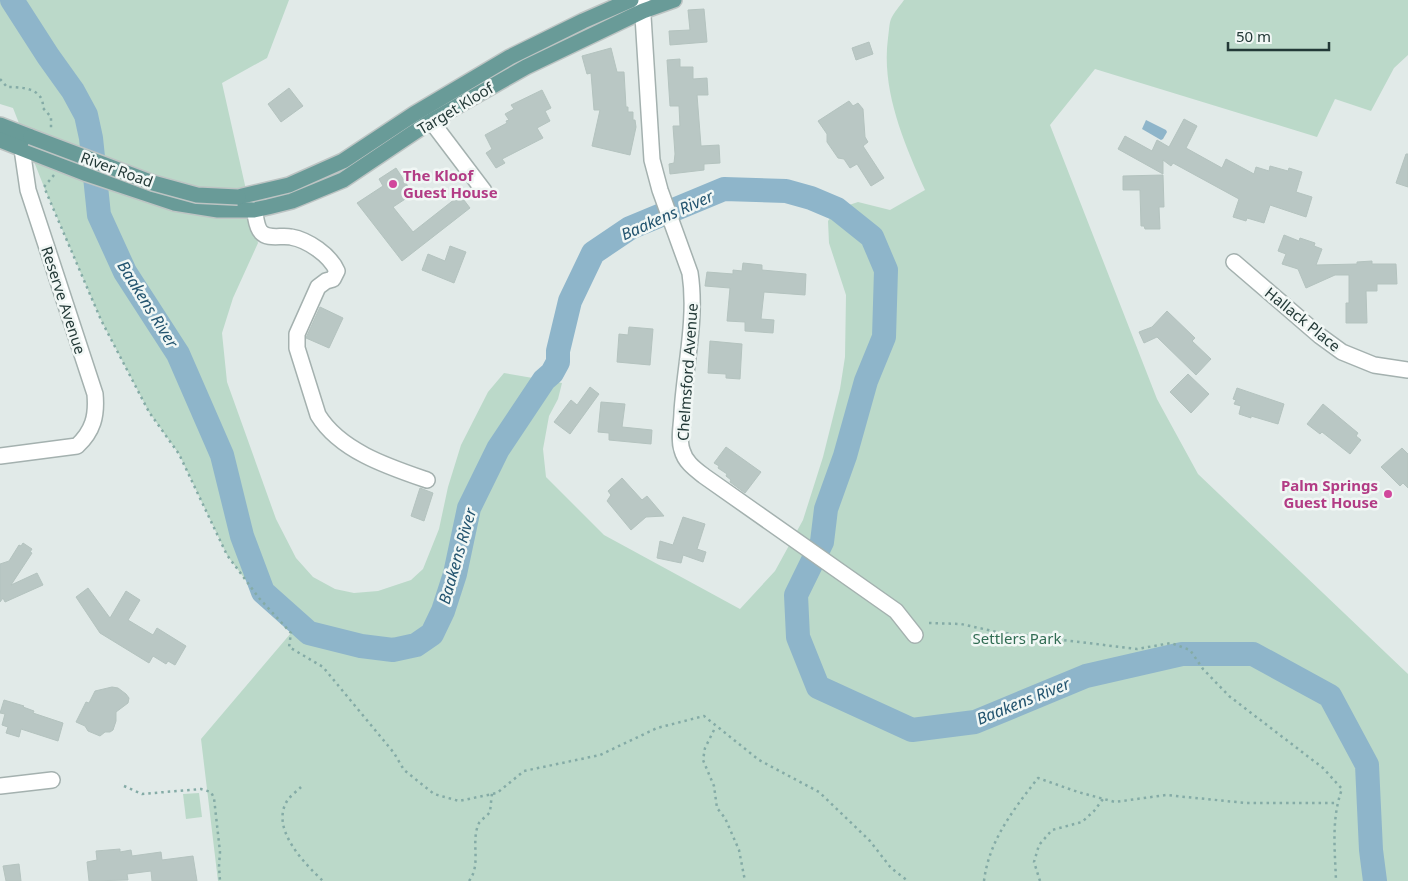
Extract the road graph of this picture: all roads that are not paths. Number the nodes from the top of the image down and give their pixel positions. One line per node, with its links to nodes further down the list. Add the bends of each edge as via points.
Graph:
1 (631, 0): 9 (main road, Target Kloof, via 524,49 414,114 343,161)
2 (674, 0): 3 (main road, Target Kloof)
3 (643, 5): 4 (main road, Target Kloof); 15 (street, Chelmsford Avenue, via 652,160 692,284 682,452 698,471 896,611)
4 (431, 121): 8 (street); 10 (main road, Target Kloof, via 342,180 292,201)
5 (0, 125): 7 (main road, River Road)
6 (0, 140): 7 (main road, River Road)
7 (27, 146): 9 (main road, River Road, bridge); 9 (main road, River Road, via 50,160 174,203 210,209); 13 (street, Reserve Avenue, via 28,190 95,394 96,413 86,438 77,446)
8 (484, 191)
9 (237, 204): 10 (main road, Target Kloof)
10 (254, 210): 14 (street, via 261,232 271,237 301,240 323,254 337,272 333,279 318,287 296,340 322,422 337,438 355,449 388,467)
11 (1234, 262): 12 (street, Hallack Place, via 1342,352 1374,365)
12 (1408, 370)
13 (0, 456)
14 (427, 480)
15 (915, 635)
16 (52, 780): 17 (street)
17 (0, 786)

